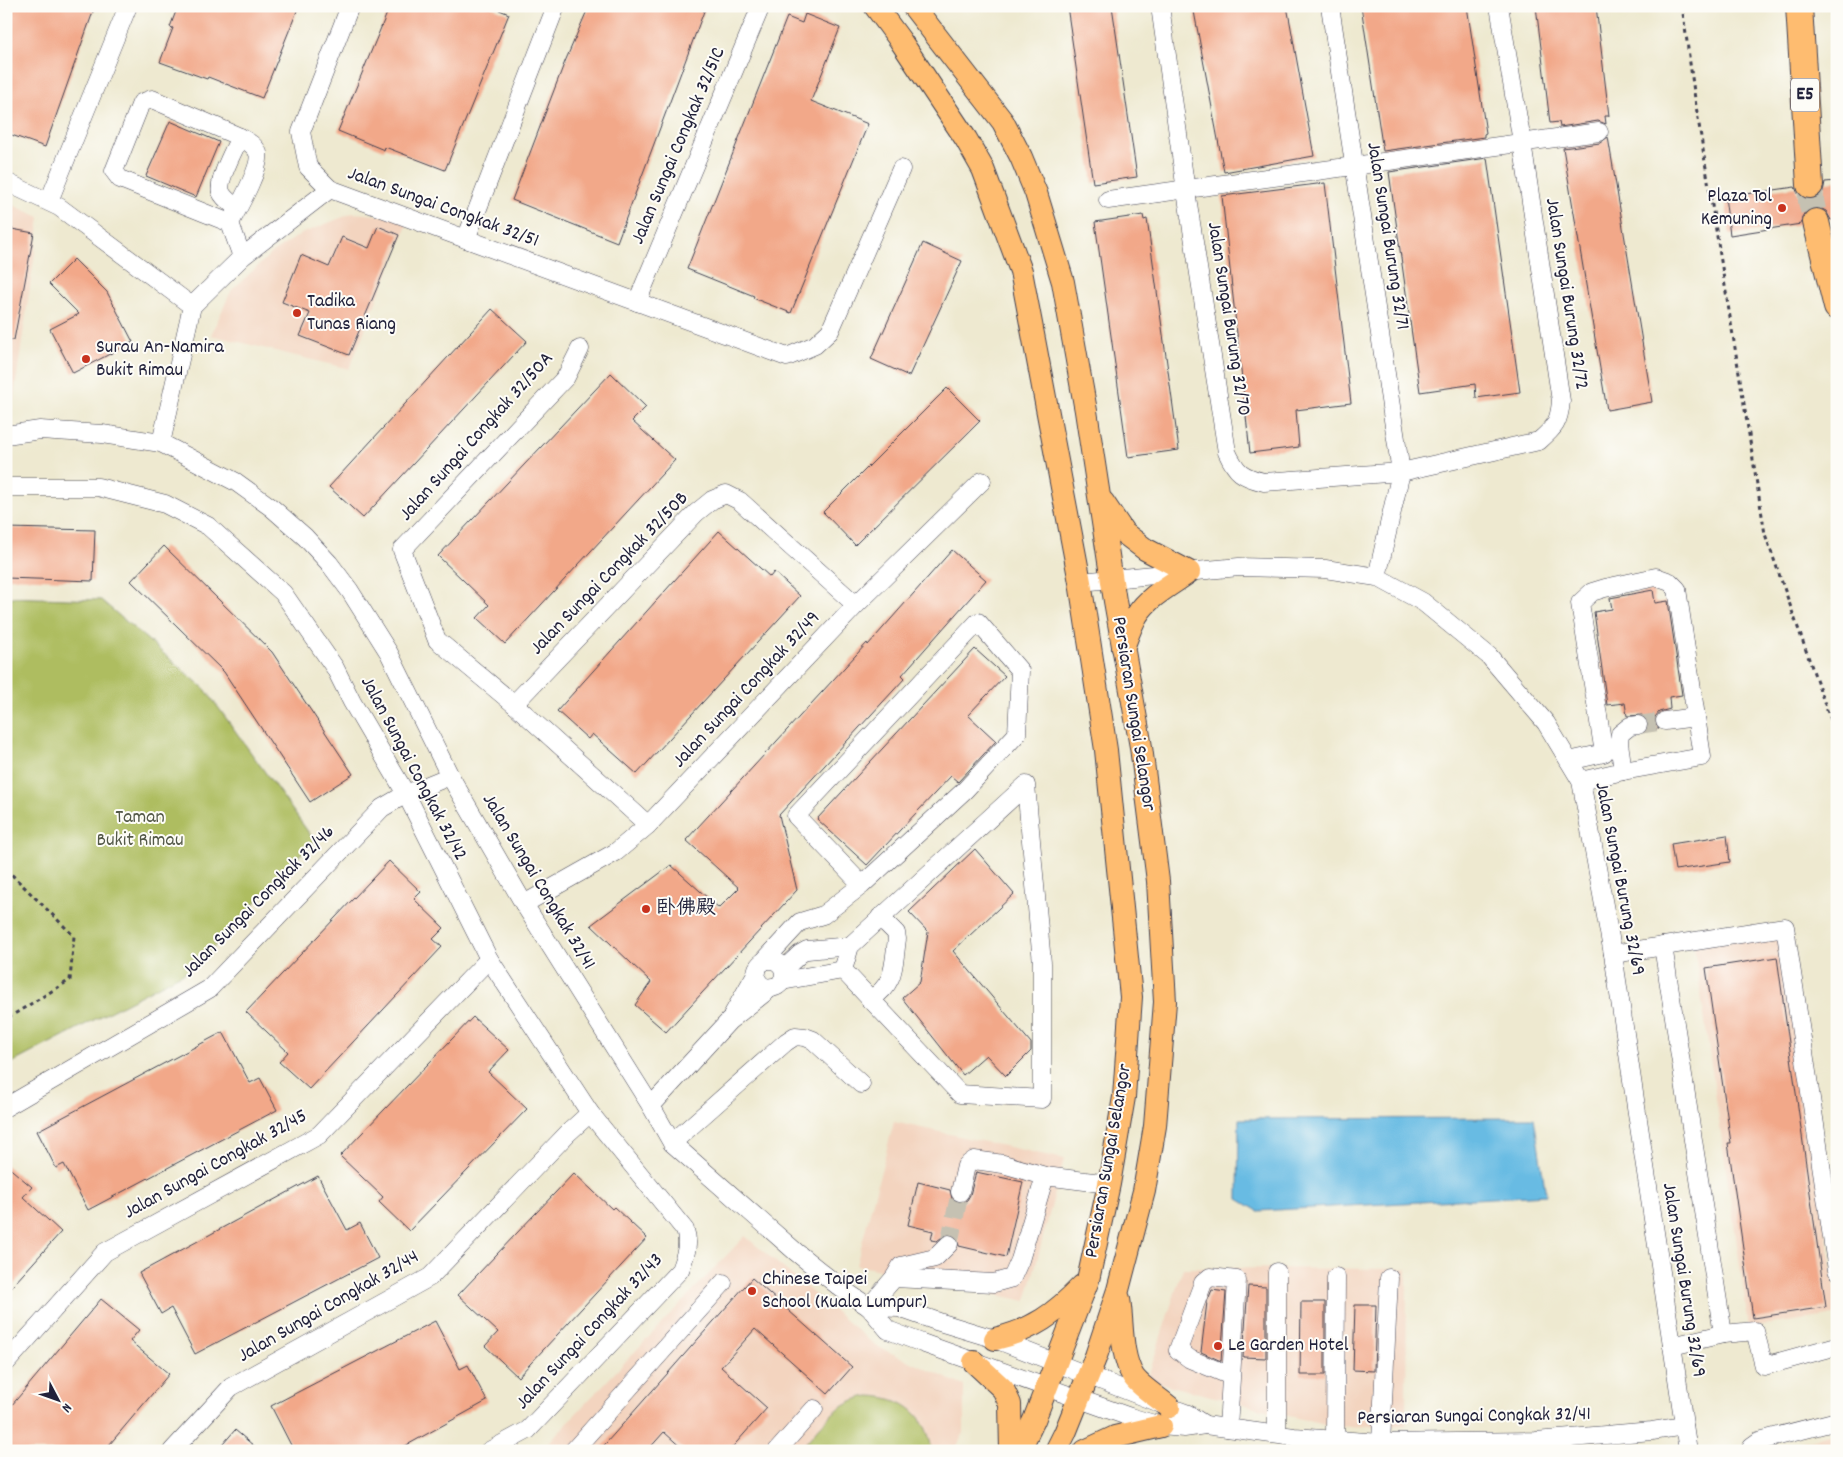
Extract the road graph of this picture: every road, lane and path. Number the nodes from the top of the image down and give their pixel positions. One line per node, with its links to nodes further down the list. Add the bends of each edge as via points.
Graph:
1 (128, 6): 22 (street)
2 (350, 6): 19 (street, via 301,132 308,167)
3 (556, 6): 25 (street)
4 (761, 6): 27 (street, Jalan Sungai Congkak 32/51C)
5 (875, 6): 40 (main road, Persiaran Sungai Selangor, via 966,139 983,169 1002,219 1020,271)
6 (913, 6): 36 (main road, Persiaran Sungai Selangor, via 1003,122 1036,193 1063,282)
7 (1160, 6): 20 (street, Jalan Sungai Burung 32/70)
8 (1330, 6): 15 (street, Jalan Sungai Burung 32/71)
9 (1499, 6): 14 (street, Jalan Sungai Burung 32/72)
10 (1682, 6): 47 (path, via 1765,534)
11 (1799, 6): 18 (highway, E5)
12 (1599, 132): 14 (street)
13 (240, 137): 23 (street, via 220,182 220,190); 23 (street, via 253,145 258,155 256,168); 23 (street, via 152,99 141,103 114,171 120,179)
14 (1522, 142): 15 (street); 33 (street, Jalan Sungai Burung 32/72, via 1561,402 1560,418 1539,441)
15 (1355, 166): 20 (street); 33 (street, Jalan Sungai Burung 32/71)
16 (901, 169): 27 (street, Jalan Sungai Congkak 32/51, via 830,331 815,345 787,357)
17 (6, 182): 22 (street)
18 (1810, 184)
19 (330, 189): 25 (street, Jalan Sungai Congkak 32/51); 26 (street, Jalan Sungai Congkak 32/51)
20 (1186, 191): 21 (street); 33 (street, Jalan Sungai Burung 32/70, via 1227,452 1234,468 1250,479 1264,482)
21 (1108, 200)
22 (49, 201): 28 (street)
23 (234, 216): 26 (street)
24 (1816, 222): 29 (highway)
25 (466, 239): 27 (street, Jalan Sungai Congkak 32/51)
26 (242, 257): 28 (street, Jalan Sungai Congkak 32/51)
27 (636, 302)
28 (192, 306): 32 (street)
29 (1837, 307)
30 (580, 349): 43 (street, Jalan Sungai Congkak 32/50A, via 566,377 402,550 437,640)
31 (6, 435): 32 (street, Jalan Sungai Congkak 32/41, via 40,430 102,434)
32 (161, 443): 51 (street, Jalan Sungai Congkak 32/41, via 236,482 272,508 329,563 389,653)
33 (1402, 472): 38 (street)
34 (982, 481): 41 (street, Jalan Sungai Congkak 32/49)
35 (6, 487): 53 (street, Jalan Sungai Congkak 32/42, via 98,487 165,504 208,526 283,593 335,668)
36 (1100, 496): 37 (main road, via 1124,533 1145,549); 39 (main road, Persiaran Sungai Selangor)
37 (1189, 572): 38 (street, Jalan Sungai Burung 32/69, via 1239,567 1325,569); 39 (street, Jalan Sungai Burung 32/69); 42 (main road, via 1142,608)
38 (1377, 577): 49 (street, Jalan Sungai Burung 32/69, via 1423,602 1489,656 1546,723)
39 (1111, 579): 40 (street, Jalan Sungai Burung 32/69); 42 (main road, Persiaran Sungai Selangor)
40 (1080, 582): 76 (main road, Persiaran Sungai Selangor, via 1106,750 1131,997 1124,1097)
41 (856, 605): 43 (street, Jalan Sungai Congkak 32/50B, via 740,502 726,494 696,513); 54 (street, Jalan Sungai Congkak 32/49)
42 (1123, 648): 87 (main road, Persiaran Sungai Selangor, via 1141,747 1156,871 1165,1002 1155,1126 1144,1191)
43 (514, 704): 54 (street)
44 (1696, 717): 45 (street); 48 (street, via 1677,589 1670,582 1656,577 1592,592 1580,603); 50 (street, via 1702,757)
45 (1665, 721)
46 (1638, 725): 48 (street, via 1630,726 1620,734)
47 (1837, 732)
48 (1612, 751): 49 (street); 50 (street)
49 (1569, 761): 52 (street, Jalan Sungai Burung 32/69)
50 (1623, 771): 52 (street)
51 (450, 776): 53 (street, Jalan Sungai Congkak 32/46); 57 (street, Jalan Sungai Congkak 32/41)
52 (1581, 781): 62 (street, Jalan Sungai Burung 32/69)
53 (406, 794): 63 (street, Jalan Sungai Congkak 32/42); 71 (street, Jalan Sungai Congkak 32/46, via 382,808 209,989)
54 (648, 825): 57 (street, Jalan Sungai Congkak 32/49, via 616,852)
55 (6, 869): 68 (path, via 74,936 70,980)
56 (862, 885): 56 (street, via 965,790 1018,734 1020,671 978,622 796,816); 59 (street, via 823,915)
57 (524, 904): 72 (street, Jalan Sungai Congkak 32/41)
58 (880, 918): 60 (street); 67 (street, via 897,939 890,980 886,988); 67 (street, via 1026,785 1042,963 1042,1099 960,1094)
59 (800, 922): 64 (street); 66 (street)
60 (850, 946): 65 (street); 66 (street, via 807,950)
61 (1664, 946): 62 (street); 80 (street, via 1785,927); 89 (street)
62 (1613, 954): 91 (street, Jalan Sungai Burung 32/69)
63 (489, 959): 73 (street, Jalan Sungai Congkak 32/42); 94 (street, Jalan Sungai Congkak 32/45, via 319,1135 105,1252)
64 (760, 967): 66 (street, via 776,961); 66 (street, via 757,976 760,983 768,987); 69 (street)
65 (843, 970): 66 (street); 67 (street)
66 (780, 976): 69 (street)
67 (870, 1000)
68 (6, 1019)
69 (729, 1021): 72 (street)
70 (862, 1084): 74 (street, via 813,1040 795,1036 774,1050)
71 (6, 1106)
72 (651, 1106): 74 (street, Jalan Sungai Congkak 32/41)
73 (590, 1113): 78 (street, Jalan Sungai Congkak 32/42); 108 (street, Jalan Sungai Congkak 32/44, via 430,1277 231,1387)
74 (672, 1143): 88 (street, Jalan Sungai Congkak 32/41, via 804,1258)
75 (1045, 1176): 76 (street); 77 (street, via 1004,1164 974,1160 966,1166); 83 (street, via 1012,1278 994,1283)
76 (1109, 1184): 85 (main road, Persiaran Sungai Selangor)
77 (960, 1192)
78 (678, 1221): 109 (street, Jalan Sungai Congkak 32/43, via 688,1240 680,1270 528,1430)
79 (949, 1244): 83 (street, via 935,1258 901,1266)
80 (1837, 1270)
81 (1277, 1272): 105 (street)
82 (1336, 1276): 106 (street)
83 (894, 1278): 88 (street)
84 (1389, 1278): 107 (street)
85 (1088, 1280): 90 (main road, via 1048,1317 1017,1334); 95 (main road, Persiaran Sungai Selangor)
86 (723, 1283): 110 (street)
87 (1118, 1290): 96 (main road, Persiaran Sungai Selangor); 101 (main road, via 1127,1361 1134,1377)
88 (869, 1307): 90 (street, via 899,1308); 93 (street, Jalan Sungai Congkak 32/41, via 888,1330)
89 (1723, 1334): 91 (street); 92 (street, via 1756,1331 1764,1366)
90 (995, 1339): 95 (street)
91 (1672, 1346): 103 (street, Jalan Sungai Burung 32/69)
92 (1837, 1346)
93 (974, 1362): 98 (street); 112 (main road, via 1003,1390 1010,1404)
94 (6, 1363)
95 (1056, 1363): 96 (street, Persiaran Sungai Congkak 32/41); 98 (main road, Persiaran Sungai Selangor)
96 (1088, 1375): 99 (main road, Persiaran Sungai Selangor); 101 (street, Persiaran Sungai Congkak 32/41)
97 (1231, 1376): 97 (street, via 1190,1359 1178,1350 1204,1283 1210,1277 1237,1280); 104 (street)
98 (1047, 1388): 99 (street, Persiaran Sungai Congkak 32/41); 113 (main road, Persiaran Sungai Selangor)
99 (1078, 1399): 101 (street, Persiaran Sungai Congkak 32/41, via 1130,1418); 114 (main road, Persiaran Sungai Selangor)
100 (814, 1409): 111 (street)
101 (1165, 1416): 104 (street, Persiaran Sungai Congkak 32/41, via 1184,1428 1205,1425); 115 (main road)
102 (1837, 1421): 117 (street, via 1759,1440)
103 (1684, 1426): 107 (street, Persiaran Sungai Congkak 32/41, via 1536,1441); 116 (street, Jalan Sungai Burung 32/69)
104 (1228, 1428): 105 (street, Persiaran Sungai Congkak 32/41)
105 (1276, 1434): 106 (street, Persiaran Sungai Congkak 32/41)
106 (1335, 1440): 107 (street, Persiaran Sungai Congkak 32/41)
107 (1381, 1444)
108 (172, 1451)
109 (489, 1451)
110 (573, 1451)
111 (777, 1451)
112 (1011, 1451)
113 (1019, 1451)
114 (1056, 1451)
115 (1085, 1451)
116 (1688, 1451)
117 (1749, 1451)

